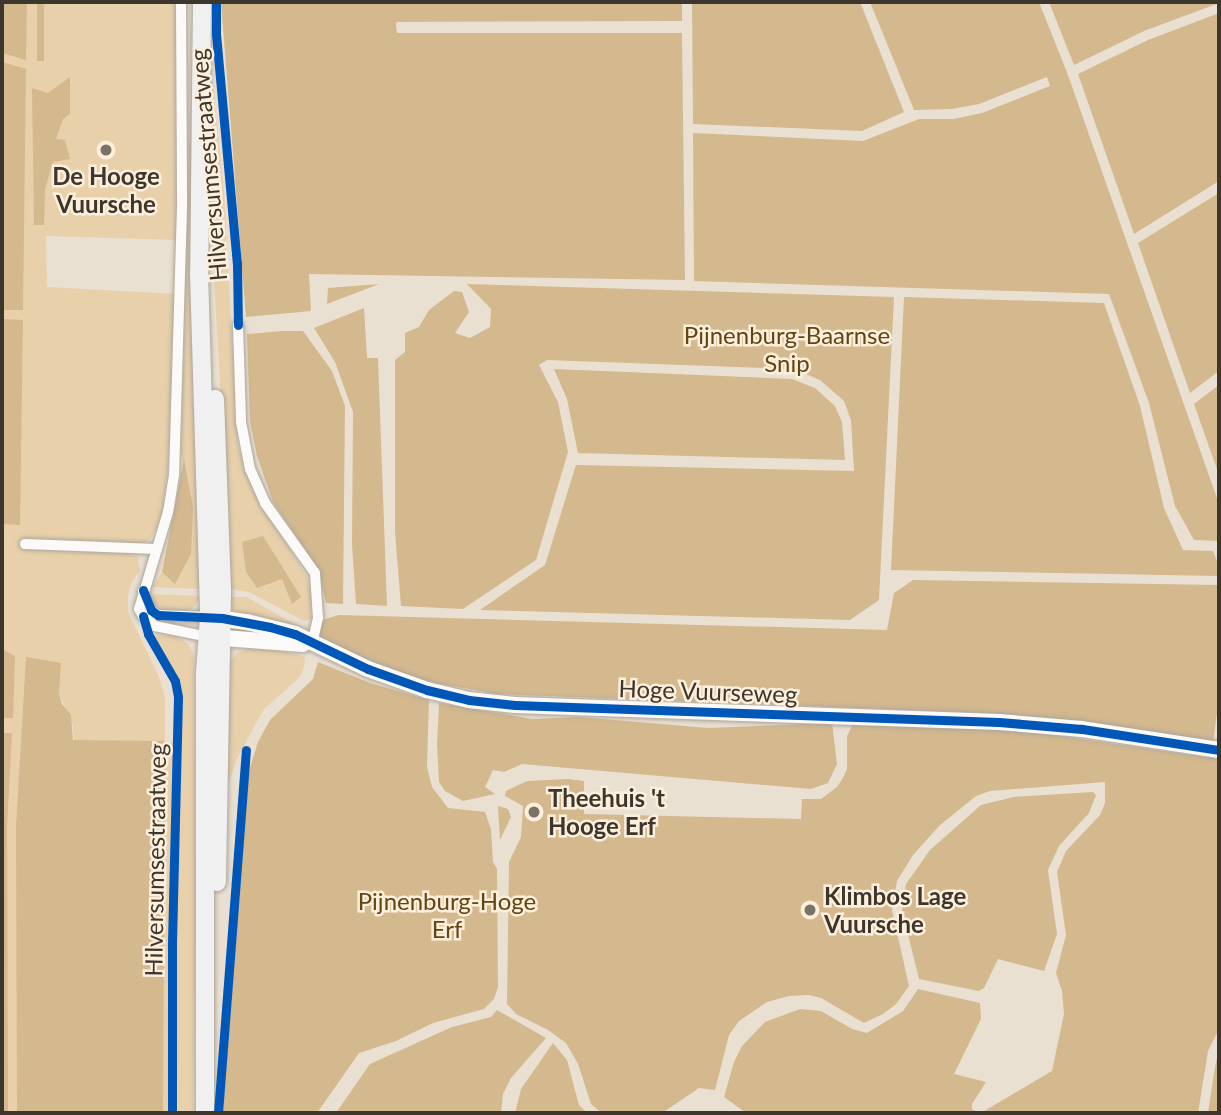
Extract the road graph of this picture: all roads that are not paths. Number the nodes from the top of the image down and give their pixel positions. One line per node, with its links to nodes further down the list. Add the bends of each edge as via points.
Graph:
1 (181, 2): 5 (street, Hilversumsestraatweg, via 182,207 174,475)
2 (202, 2): 7 (main road, Hilversumsestraatweg, via 201,169 221,517)
3 (238, 325): 9 (street, via 241,422 250,469 265,503 315,573 318,618)
4 (25, 544): 5 (street)
5 (156, 549): 6 (street, Hilversumsestraatweg)
6 (143, 590): 7 (street, via 151,610 159,615); 8 (street, Hilversumsestraatweg, via 139,609 148,622)
7 (215, 617): 8 (main road, Hilversumsestraatweg); 9 (street, Hoge Vuurseweg, via 295,634)
8 (215, 637): 9 (street, Hoge Vuurseweg); 11 (main road, Hilversumsestraatweg, via 220,812)
9 (312, 645): 10 (street, Hoge Vuurseweg, via 427,690 469,700 999,722 1082,729)
10 (1219, 750)
11 (205, 1113)

